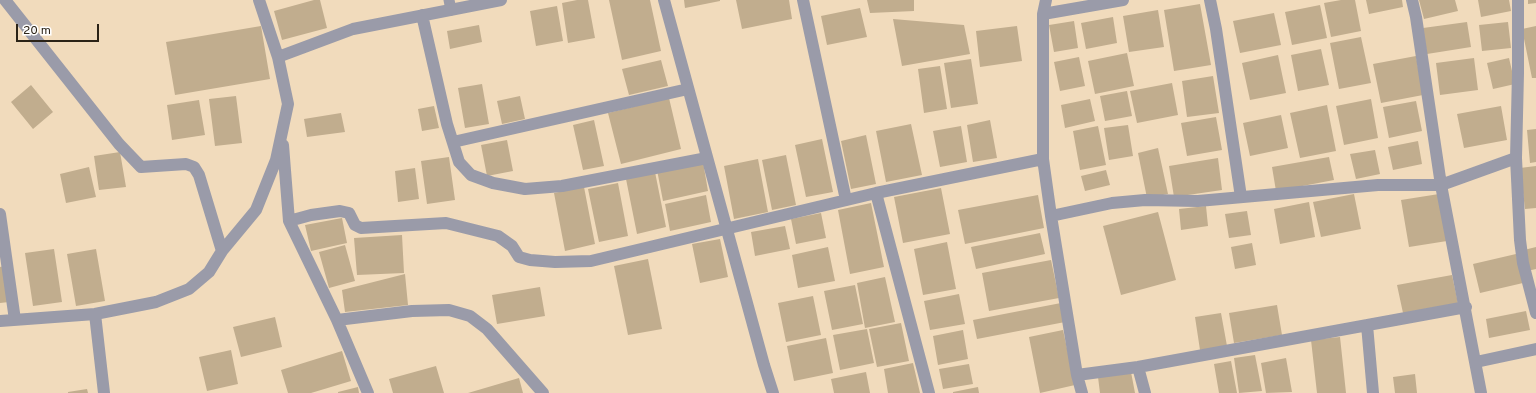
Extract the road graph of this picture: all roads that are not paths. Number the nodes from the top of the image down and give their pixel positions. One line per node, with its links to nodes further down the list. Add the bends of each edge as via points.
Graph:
1 (5, 0): 29 (street, via 119,144 141,167 186,164 194,167 199,175)
2 (259, 0): 14 (street)
3 (501, 0): 11 (street)
4 (664, 0): 15 (street)
5 (803, 0): 24 (street)
6 (1046, 0): 12 (street)
7 (1123, 0): 12 (street)
8 (1210, 0): 23 (street)
9 (1412, 0): 21 (street)
10 (1518, 0): 19 (street)
11 (450, 5): 13 (street)
12 (1043, 14): 20 (street)
13 (422, 15): 14 (street, via 353,29); 17 (street)
14 (278, 57): 16 (street, via 288,104)
15 (688, 89): 17 (street); 18 (street)
16 (282, 132): 27 (street); 29 (street, via 276,160 256,210)
17 (452, 142): 18 (street, via 459,162 471,175 493,183 525,189 562,186)
18 (707, 158): 28 (street)
19 (1516, 158): 21 (street); 31 (street, via 1523,263)
20 (1043, 159): 22 (street); 26 (street)
21 (1441, 185): 23 (street, via 1378,185); 30 (street)
22 (876, 193): 24 (street); 45 (street)
23 (1241, 197): 26 (street, via 1112,203)
24 (846, 200): 28 (street)
25 (0, 214): 33 (street)
26 (1050, 216): 40 (street)
27 (289, 221): 28 (street, via 340,211 349,213 355,226 360,228 446,224 498,236 512,246 519,257 555,262 591,261); 34 (street)
28 (726, 229): 44 (street)
29 (222, 251): 32 (street, via 209,272 189,289 156,302)
30 (1466, 307): 36 (street); 38 (street)
31 (1536, 313)
32 (95, 314): 33 (street); 41 (street)
33 (15, 320): 35 (street)
34 (336, 320): 42 (street); 43 (street, via 412,311 449,310 470,316 487,329)
35 (0, 321)
36 (1367, 325): 39 (street); 48 (street)
37 (1536, 349): 38 (street)
38 (1476, 362): 49 (street)
39 (1138, 367): 40 (street); 47 (street)
40 (1077, 375): 46 (street)
41 (104, 393)
42 (368, 393)
43 (544, 393)
44 (773, 393)
45 (929, 393)
46 (1082, 393)
47 (1145, 393)
48 (1373, 393)
49 (1481, 393)

